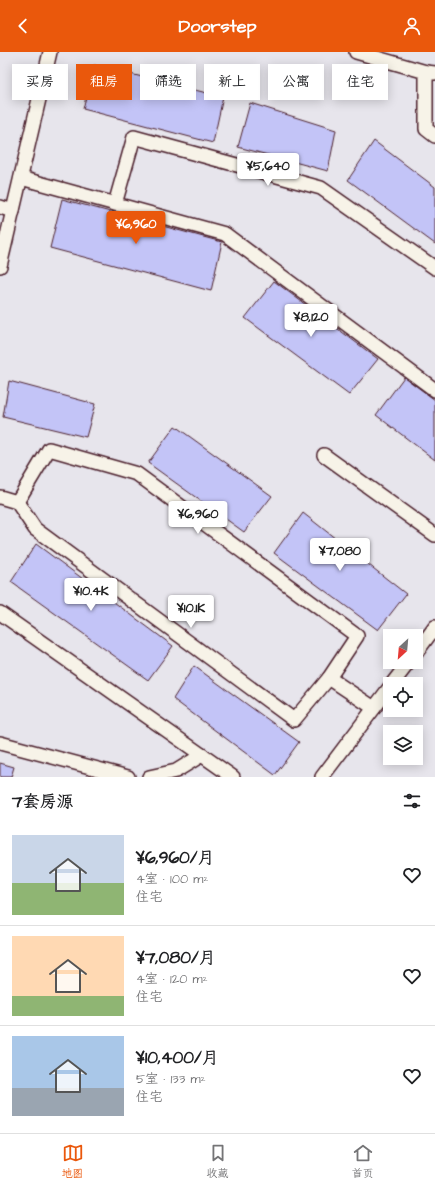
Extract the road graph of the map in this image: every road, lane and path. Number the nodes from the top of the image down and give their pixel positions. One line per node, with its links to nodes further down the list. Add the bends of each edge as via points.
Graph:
1 (50, 52): 5 (street)
2 (356, 52): 3 (street)
3 (431, 72): 4 (street, via 426,129)
4 (435, 136)
5 (21, 178): 6 (street); 8 (street)
6 (115, 204): 10 (street, via 134,137 321,188); 11 (street, via 225,234)
7 (0, 207): 8 (street)
8 (13, 211): 9 (street)
9 (0, 266)
10 (435, 268)
11 (435, 390)
12 (324, 455): 15 (street)
13 (0, 497): 14 (street)
14 (17, 502): 21 (street, via 35,529 294,720); 21 (street, via 49,448 137,474 357,636)
15 (435, 535)
16 (0, 613): 25 (street)
17 (435, 627): 18 (street)
18 (423, 643)
19 (404, 669): 20 (street)
20 (397, 677)
21 (329, 678): 23 (street)
22 (383, 696): 23 (street)
23 (374, 708): 29 (street)
24 (0, 743): 26 (street)
25 (202, 755): 27 (street, via 176,771); 28 (street)
26 (128, 777)
27 (149, 777)
28 (233, 777)
29 (322, 777)

